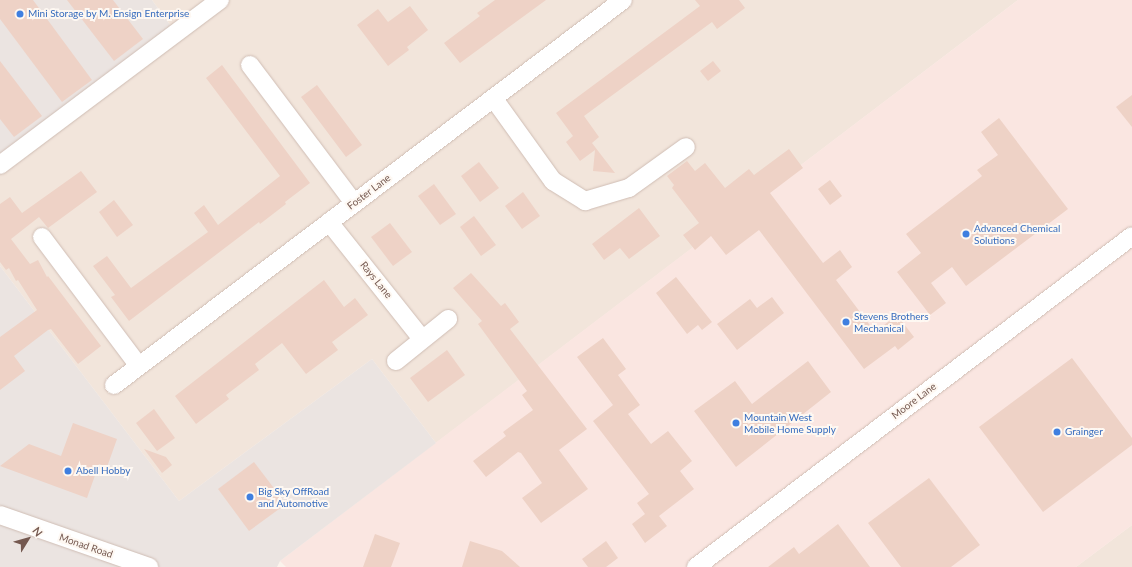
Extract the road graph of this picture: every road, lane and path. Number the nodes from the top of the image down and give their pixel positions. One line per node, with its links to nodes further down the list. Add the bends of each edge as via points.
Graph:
1 (623, 0): 4 (street, Foster Lane)
2 (211, 3): 6 (street)
3 (250, 65): 7 (street)
4 (494, 99): 5 (street, via 553,181 585,202 629,188); 7 (street, Foster Lane)
5 (686, 147)
6 (0, 165)
7 (354, 203): 8 (street, Foster Lane)
8 (329, 222): 12 (street, Rays Lane); 14 (street, Foster Lane)
9 (1132, 236): 18 (street, Moore Lane)
10 (42, 237): 14 (street)
11 (448, 319): 12 (street)
12 (422, 339): 13 (street)
13 (396, 361)
14 (139, 366): 15 (street, Foster Lane)
15 (114, 385)
16 (0, 515): 17 (street, Monad Road)
17 (149, 567)
18 (696, 567)

